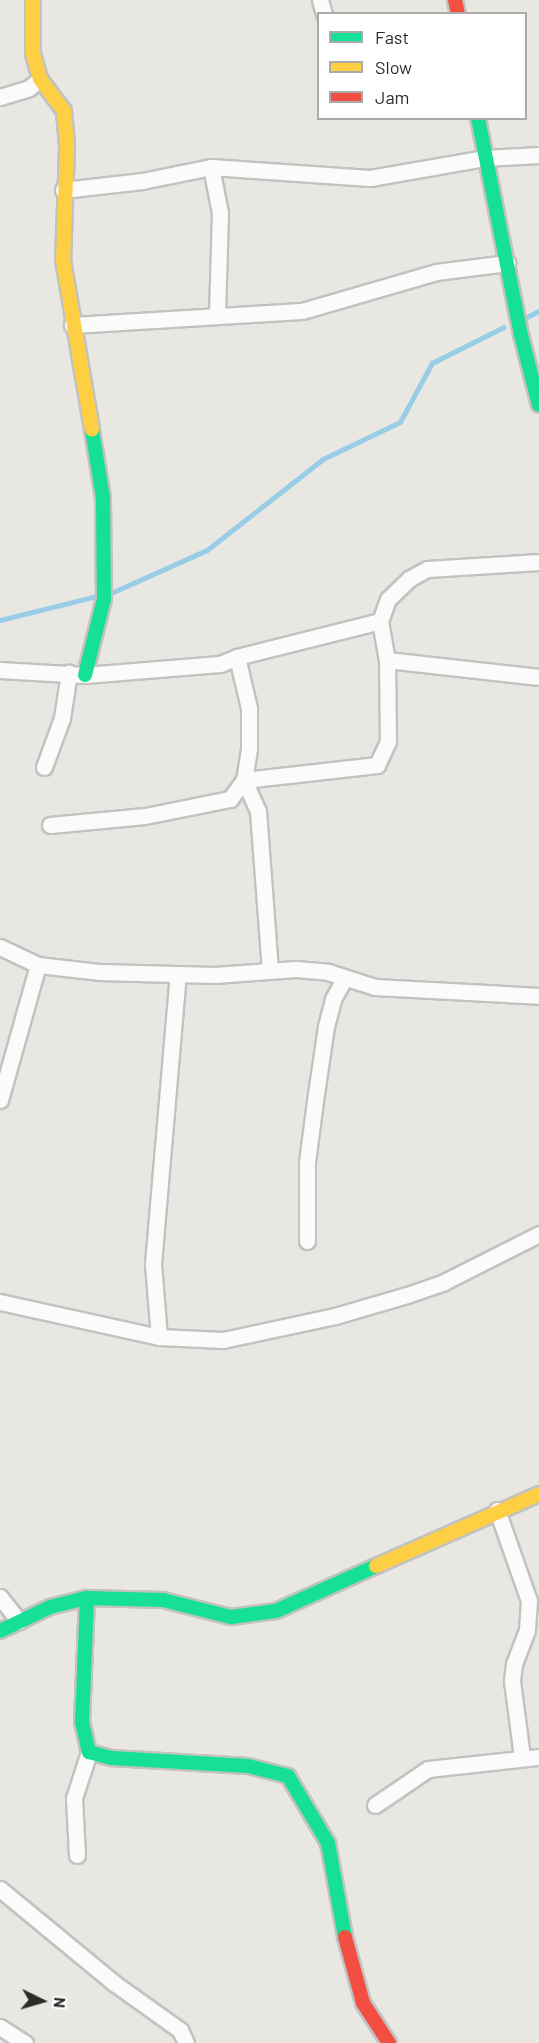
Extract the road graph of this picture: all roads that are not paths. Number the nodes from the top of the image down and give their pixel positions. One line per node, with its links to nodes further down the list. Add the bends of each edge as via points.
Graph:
1 (33, 0): 2 (street, via 33,54)
2 (40, 79): 3 (street, via 29,88); 8 (street, via 64,111 67,148)
3 (0, 98)
4 (477, 120): 6 (street)
5 (539, 155): 6 (street)
6 (485, 158): 7 (street, via 370,178); 9 (street)
7 (211, 167): 8 (street, via 142,181); 10 (street, via 220,213)
8 (63, 190): 11 (street, via 63,260)
9 (507, 263): 10 (street, via 436,272 302,310); 12 (street)
10 (217, 314): 11 (street)
11 (72, 326): 19 (street, via 103,498 104,599)
12 (539, 405)
13 (539, 562): 14 (street, via 427,568 388,599)
14 (380, 621): 15 (street); 16 (street)
15 (237, 657): 19 (street, via 220,664); 22 (street, via 249,708)
16 (387, 660): 20 (street); 22 (street, via 388,741 377,765)
17 (0, 670): 18 (street)
18 (69, 673): 19 (street); 21 (street, via 63,718)
19 (86, 675)
20 (539, 677)
21 (44, 767)
22 (244, 780): 23 (street); 24 (street)
23 (230, 799): 24 (street); 25 (street, via 145,816)
24 (258, 811): 28 (street)
25 (50, 825)
26 (0, 947): 27 (street)
27 (38, 965): 29 (street); 32 (street)
28 (270, 969): 29 (street); 30 (street, via 328,972)
29 (178, 974): 36 (street, via 153,1264)
30 (344, 979): 31 (street, via 375,987); 34 (street, via 333,999 326,1026 307,1162)
31 (539, 996)
32 (0, 1100)
33 (539, 1234): 36 (street, via 444,1282 335,1316 223,1340)
34 (307, 1241)
35 (0, 1302): 36 (street)
36 (159, 1337)
37 (539, 1494): 38 (street)
38 (497, 1510): 40 (street, via 276,1611 231,1617 163,1600); 44 (street, via 529,1601 527,1630 513,1665 512,1682)
39 (0, 1597): 41 (street)
40 (87, 1598): 41 (street); 43 (street, via 82,1722)
41 (19, 1621): 42 (street)
42 (0, 1631)
43 (89, 1752): 47 (street, via 74,1798); 52 (street, via 112,1758 248,1766 288,1776 328,1843 351,1967 363,2004)
44 (522, 1757): 45 (street); 46 (street, via 428,1769)
45 (539, 1757)
46 (375, 1805)
47 (77, 1855)
48 (0, 1888): 51 (street, via 114,1983 180,2030)
49 (0, 2027): 50 (street)
50 (25, 2043)
51 (186, 2043)
52 (389, 2043)

